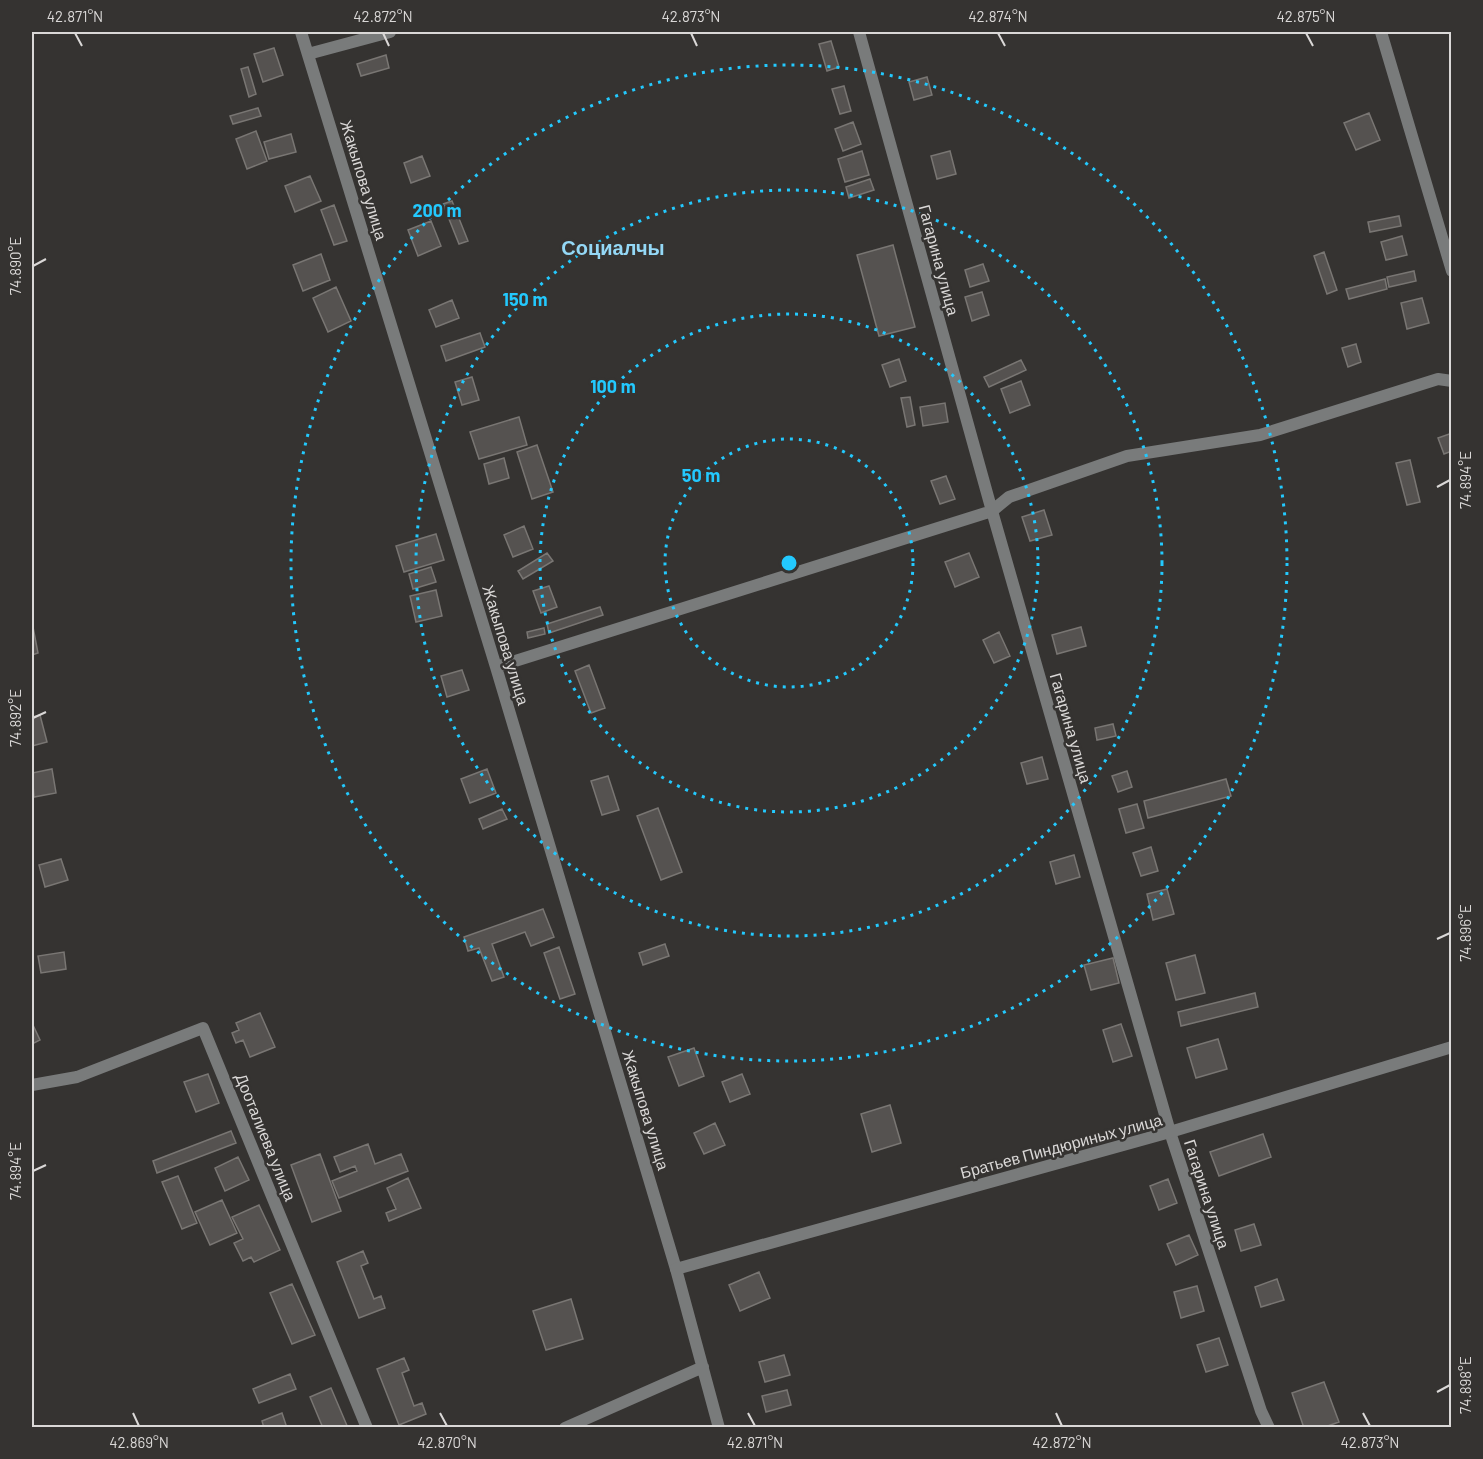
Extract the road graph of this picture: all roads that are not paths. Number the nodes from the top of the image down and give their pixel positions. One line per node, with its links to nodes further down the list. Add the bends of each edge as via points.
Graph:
1 (301, 32): 5 (street, Жакыпова улица)
2 (390, 32): 5 (street)
3 (859, 32): 8 (street, Гагарина улица)
4 (1381, 32): 6 (street)
5 (308, 54): 9 (street, Жакыпова улица)
6 (1452, 271)
7 (1452, 381): 8 (street, via 1438,379 1260,435 1127,456 1009,497)
8 (992, 511): 9 (street); 12 (street, Гагарина улица)
9 (496, 667): 13 (street, Жакыпова улица)
10 (1452, 1047): 12 (street, Братьев Пиндюриных улица)
11 (32, 1085): 15 (street, Дооталиева улица, via 77,1077 203,1028)
12 (1170, 1132): 13 (street, Братьев Пиндюриных улица); 18 (street, Гагарина улица)
13 (676, 1269): 14 (street, Жакыпова улица)
14 (703, 1366): 16 (street); 17 (street, Жакыпова улица)
15 (367, 1428)
16 (565, 1428)
17 (719, 1428)
18 (1269, 1428)

